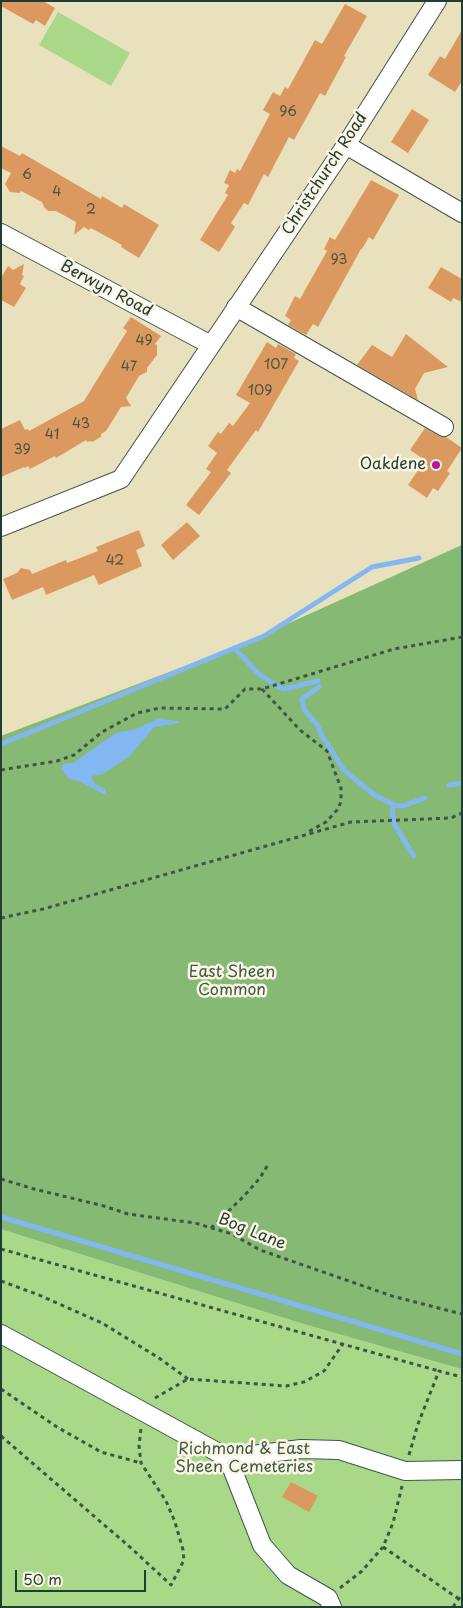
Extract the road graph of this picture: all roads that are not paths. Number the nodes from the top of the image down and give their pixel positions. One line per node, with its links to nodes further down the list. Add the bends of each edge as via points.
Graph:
1 (437, 1): 2 (street, Christchurch Road)
2 (346, 145): 3 (street); 5 (street, Christchurch Road)
3 (462, 213)
4 (1, 233): 6 (street, Berwyn Road)
5 (236, 307): 6 (street, Christchurch Road); 7 (street)
6 (211, 345): 8 (street, Christchurch Road, via 121,479)
7 (444, 427)
8 (1, 527)
9 (1, 1334): 10 (street)
10 (228, 1458): 11 (street, via 301,1449 339,1450 405,1471); 12 (street, via 262,1545 288,1575)
11 (462, 1470)
12 (330, 1602)

